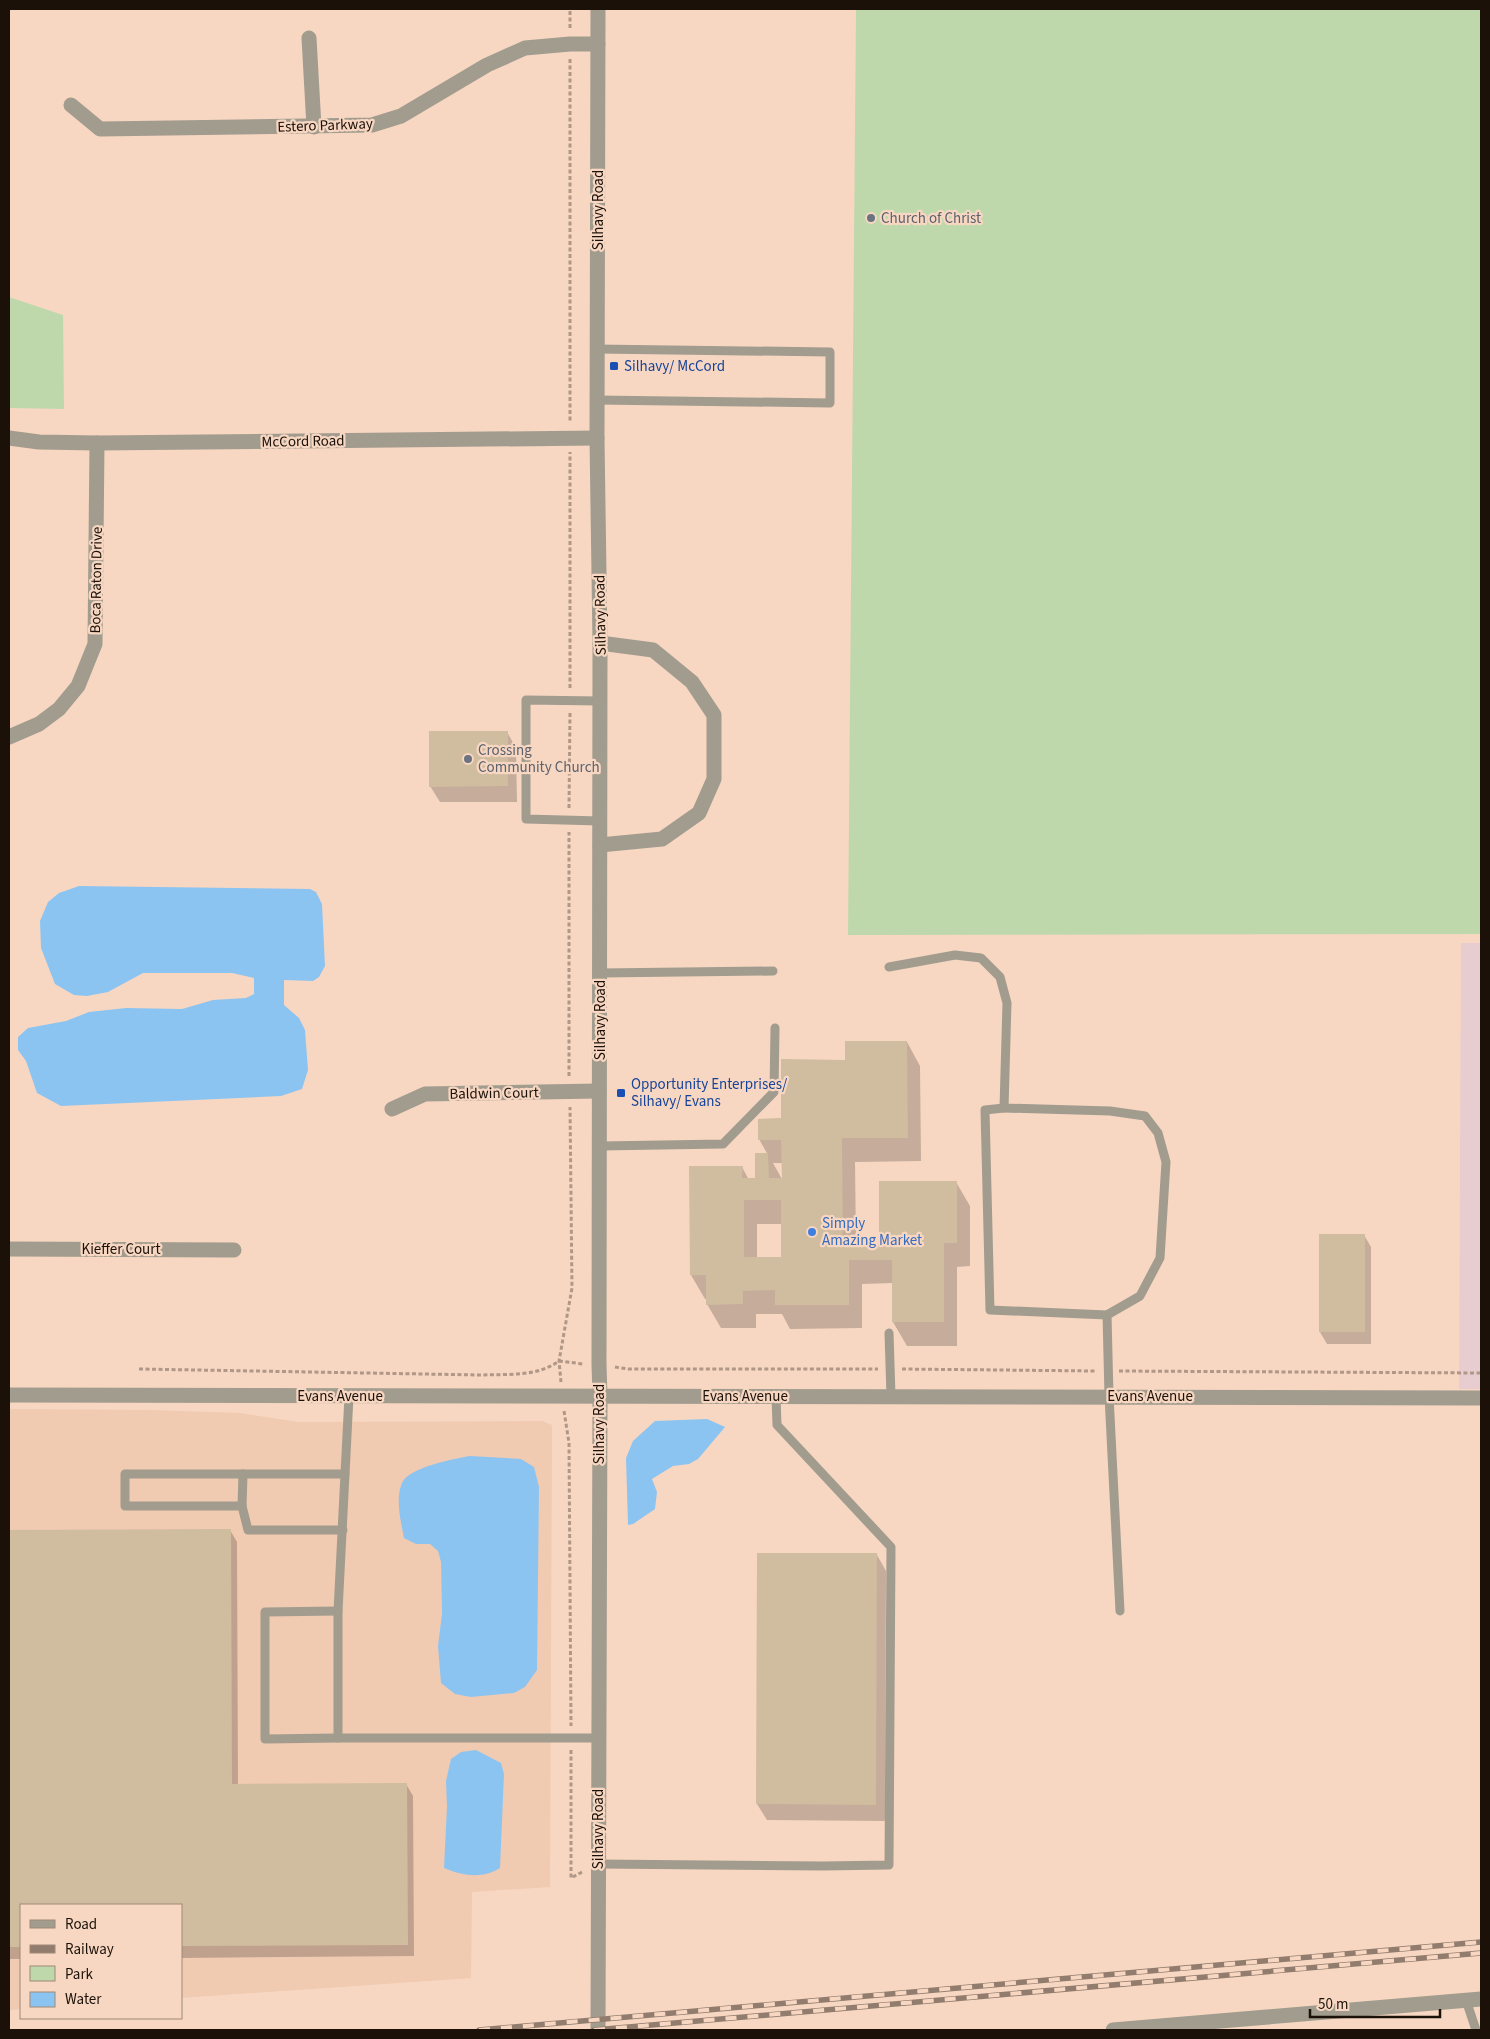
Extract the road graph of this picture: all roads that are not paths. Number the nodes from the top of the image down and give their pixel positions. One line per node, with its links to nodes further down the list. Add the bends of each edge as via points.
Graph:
1 (598, 9): 3 (street, Silhavy Road)
2 (309, 38): 5 (street)
3 (598, 44): 5 (street, Estero Parkway, via 525,48 487,65 401,116 372,125); 6 (street, Silhavy Road)
4 (71, 105): 5 (street, Estero Parkway, via 100,129)
5 (314, 127)
6 (597, 349): 7 (street, Silhavy Road); 7 (lane, via 830,352 830,402)
7 (597, 400): 9 (street, Silhavy Road)
8 (9, 438): 10 (street, McCord Road)
9 (597, 438): 10 (street, McCord Road); 11 (street, Silhavy Road)
10 (97, 443): 13 (street, Boca Raton Drive, via 95,644 78,686 59,709 39,724)
11 (600, 642): 12 (street, Silhavy Road); 15 (street, via 653,650 692,682 714,715 714,778 699,813 662,839)
12 (600, 701): 14 (street, Silhavy Road); 14 (lane, via 526,700 526,818)
13 (9, 738)
14 (600, 821): 15 (street, Silhavy Road)
15 (600, 845): 18 (street, Silhavy Road)
16 (889, 967): 21 (lane, via 955,955 981,958 1000,976 1007,1003)
17 (773, 971): 18 (lane)
18 (600, 973): 20 (street, Silhavy Road)
19 (775, 1028): 23 (lane, via 774,1092 723,1144)
20 (600, 1091): 22 (street, Baldwin Court, via 425,1094); 23 (street, Silhavy Road)
21 (1004, 1108): 26 (lane, via 985,1110 990,1310); 26 (lane, via 1119,1112 1145,1116 1158,1133 1166,1162 1160,1258 1140,1296)
22 (392, 1109)
23 (600, 1146): 30 (street, Silhavy Road)
24 (9, 1249): 25 (street, Kieffer Court)
25 (234, 1250)
26 (1107, 1315): 33 (lane)
27 (889, 1333): 32 (lane)
28 (9, 1395): 29 (street, Evans Avenue)
29 (349, 1396): 30 (street, Evans Avenue); 36 (lane)
30 (600, 1396): 31 (street, Evans Avenue); 42 (street, Silhavy Road)
31 (776, 1396): 32 (street, Evans Avenue); 43 (lane, via 777,1425 891,1547 889,1865)
32 (891, 1396): 33 (street, Evans Avenue)
33 (1109, 1396): 34 (street, Evans Avenue); 40 (lane)
34 (1481, 1398)
35 (243, 1474): 36 (lane); 37 (lane); 37 (lane, via 125,1474 124,1506)
36 (345, 1474): 38 (lane)
37 (242, 1506): 38 (lane, via 248,1530)
38 (343, 1530): 39 (lane)
39 (338, 1611): 41 (lane); 41 (lane, via 265,1612 265,1739)
40 (1120, 1611)
41 (338, 1738): 42 (lane)
42 (598, 1738): 43 (street, Silhavy Road)
43 (598, 1864): 45 (street, Silhavy Road)
44 (1474, 2000): 46 (street); 47 (lane)
45 (598, 2030)
46 (1113, 2030)
47 (1476, 2030)

